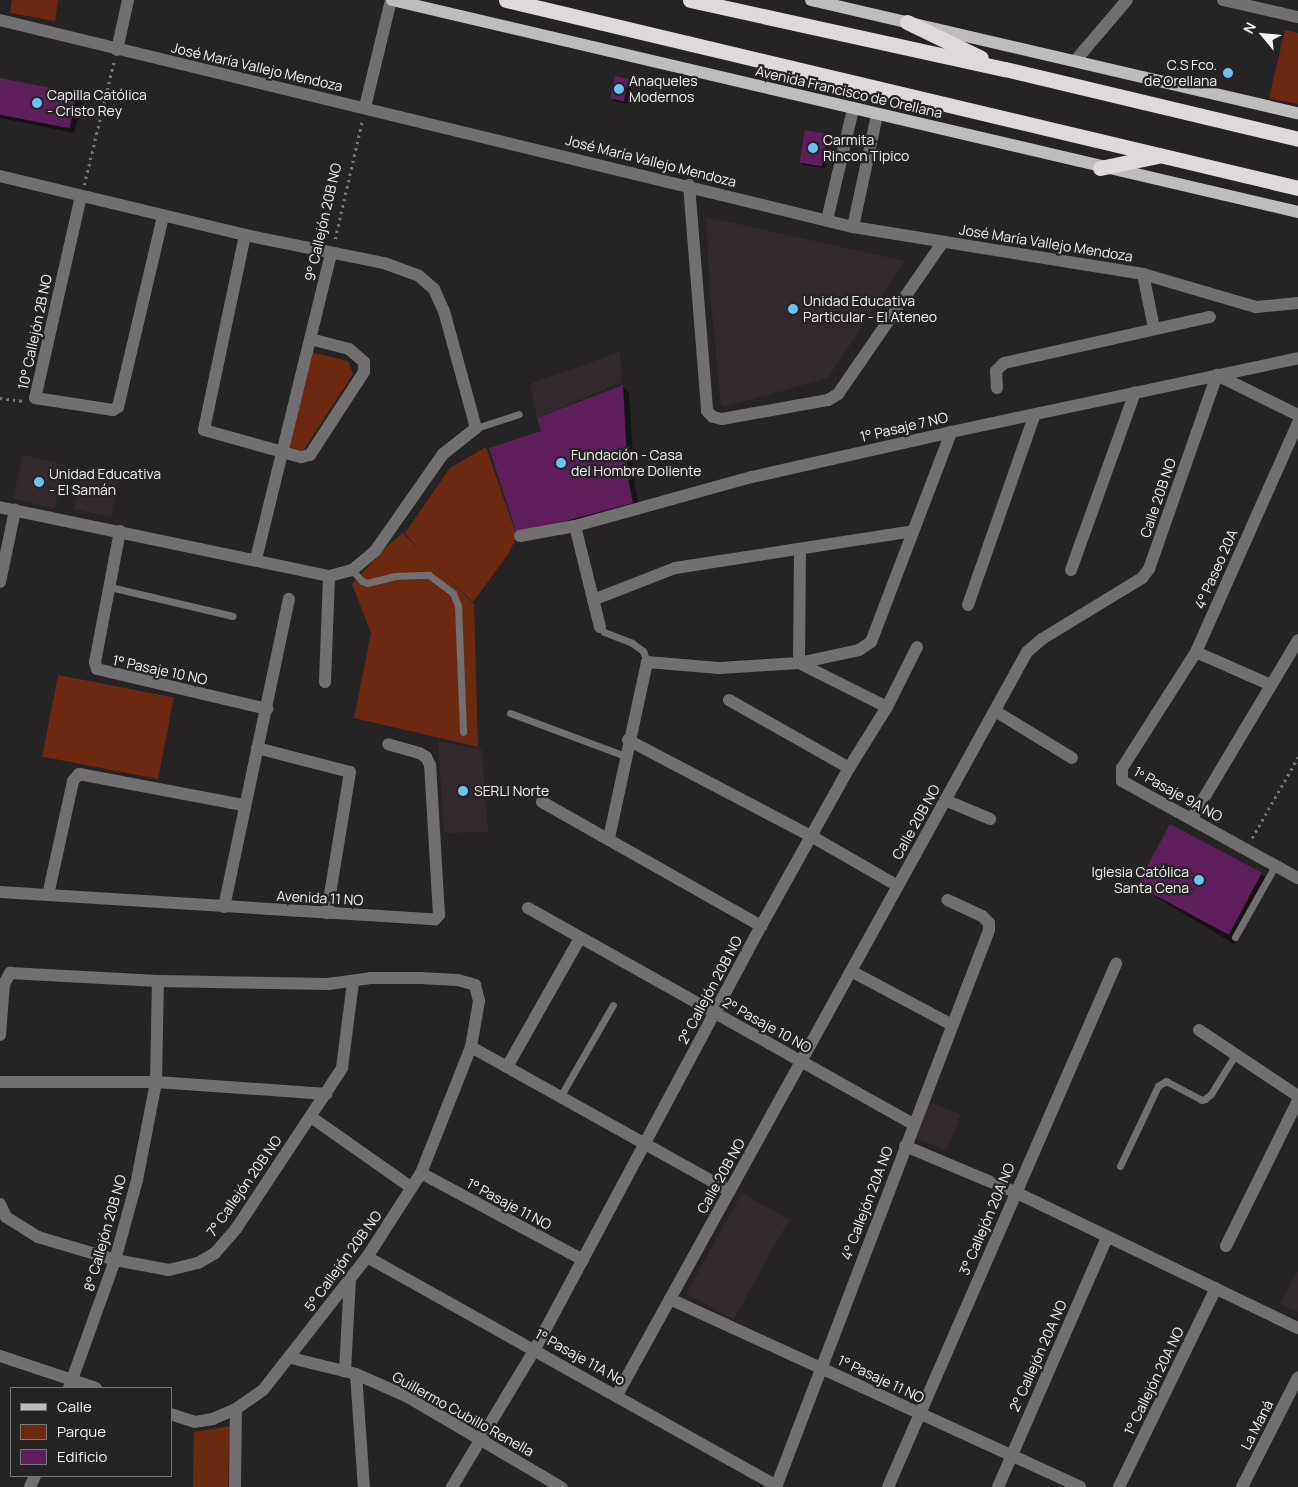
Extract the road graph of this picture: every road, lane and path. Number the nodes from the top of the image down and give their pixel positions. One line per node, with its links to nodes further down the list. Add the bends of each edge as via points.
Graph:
1 (128, 0): 12 (street)
2 (392, 0): 15 (street); 16 (main road, Avenida Francisco de Orellana)
3 (506, 0): 20 (highway, Avenida Francisco de Orellana)
4 (690, 0): 14 (highway)
5 (811, 0): 11 (main road)
6 (1127, 0): 13 (street)
7 (1223, 0): 8 (street)
8 (1239, 2): 9 (street)
9 (1298, 17)
10 (0, 20): 12 (street, José María Vallejo Mendoza)
11 (907, 22): 13 (main road); 14 (highway)
12 (117, 50): 15 (street, José María Vallejo Mendoza); 25 (path)
13 (1075, 61): 17 (main road)
14 (1005, 69): 19 (highway)
15 (365, 107): 23 (street, José María Vallejo Mendoza); 32 (path, 9° Callejón 20B NO)
16 (853, 109): 18 (main road, Avenida Francisco de Orellana); 28 (street)
17 (1298, 113)
18 (877, 115): 21 (main road, Avenida Francisco de Orellana); 29 (street)
19 (1298, 139)
20 (1162, 155): 21 (highway); 24 (highway, Avenida Francisco de Orellana)
21 (1100, 168): 26 (main road, Avenida Francisco de Orellana)
22 (0, 176): 25 (street)
23 (689, 185): 28 (street, José María Vallejo Mendoza); 31 (street, via 707,411 713,417 722,419 828,400 838,394)
24 (1298, 188)
25 (81, 196): 27 (street); 43 (street, 10° Callejón 2B NO)
26 (1298, 212)
27 (163, 217): 30 (street); 43 (street, 10° Callejón 2B NO, via 118,407 113,410)
28 (827, 220): 29 (street, José María Vallejo Mendoza)
29 (853, 226): 31 (street, José María Vallejo Mendoza)
30 (245, 235): 32 (street); 50 (street, via 204,430)
31 (943, 242): 33 (street, José María Vallejo Mendoza, via 1050,256)
32 (331, 254): 37 (street, 9° Callejón 20B NO); 48 (street, via 403,268 434,289 444,311)
33 (1143, 274): 34 (street, José María Vallejo Mendoza, via 1256,307); 36 (street)
34 (1298, 303)
35 (1210, 317): 36 (street)
36 (1154, 328): 40 (street, via 1004,363 996,371)
37 (310, 339): 50 (street, 9° Callejón 20B NO); 50 (street, via 359,354 364,362 364,372 310,455 301,457)
38 (1298, 358): 39 (street, 1° Pasaje 7 NO)
39 (1217, 376): 41 (street, 1° Pasaje 7 NO); 46 (street); 79 (street, Calle 20B NO, via 1149,569 1142,578 1032,645)
40 (997, 388)
41 (1135, 392): 45 (street, 1° Pasaje 7 NO); 60 (street)
42 (0, 398): 43 (path, via 18,401)
43 (35, 398)
44 (519, 414): 48 (lane)
45 (1035, 414): 49 (street, 1° Pasaje 7 NO); 66 (street)
46 (1298, 415)
47 (1298, 423): 71 (street, 4° Paseo 20A)
48 (476, 428): 59 (street, via 443,454 375,551)
49 (951, 432): 53 (street, 1° Pasaje 7 NO, via 752,477); 54 (street)
50 (284, 451): 58 (street, 9° Callejón 20B NO)
51 (0, 507): 52 (street)
52 (15, 510): 55 (street); 62 (street)
53 (575, 526): 56 (street, 1° Pasaje 7 NO); 65 (street)
54 (913, 530): 57 (street); 73 (street, via 871,642 858,650)
55 (120, 531): 58 (street); 63 (street, 1° Pasaje 10 NO)
56 (520, 536)
57 (800, 550): 65 (street, via 675,568); 73 (street)
58 (256, 559): 61 (street)
59 (352, 570): 61 (street); 81 (lane, via 367,582 395,576 429,575 453,593 458,606)
60 (1071, 570)
61 (329, 576): 74 (street)
62 (0, 582)
63 (110, 587): 67 (lane); 78 (street, 1° Pasaje 10 NO, via 95,662 97,669)
64 (289, 598): 78 (street)
65 (593, 600): 68 (street)
66 (968, 605)
67 (233, 616)
68 (600, 627): 72 (lane, via 643,651)
69 (1298, 640): 75 (street)
70 (917, 647): 77 (street, 2° Callejón 20B NO)
71 (1196, 652): 75 (street); 92 (street, 1º Pasaje 9A NO, via 1120,776 1130,788)
72 (647, 662): 73 (street, via 720,668); 82 (street)
73 (799, 663): 77 (street)
74 (325, 682)
75 (1271, 685): 92 (street)
76 (729, 700): 88 (street)
77 (887, 707): 88 (street, 2° Callejón 20B NO)
78 (266, 709): 84 (street)
79 (994, 711): 87 (street); 89 (street, Calle 20B NO)
80 (510, 713): 85 (lane)
81 (463, 732)
82 (628, 740): 85 (street); 94 (street)
83 (388, 744): 105 (street, Avenida 11 NO, via 426,757 430,765 439,915 435,919)
84 (257, 748): 91 (street); 105 (street, via 350,772)
85 (625, 756): 95 (street)
86 (1298, 757): 96 (path)
87 (1072, 758)
88 (849, 768): 94 (street, 2° Callejón 20B NO)
89 (946, 800): 93 (street); 99 (street, Calle 20B NO)
90 (542, 802): 95 (street)
91 (243, 805): 101 (street, via 79,774 73,781); 103 (street)
92 (1192, 818): 96 (street, 1º Pasaje 9A NO)
93 (990, 819)
94 (811, 836): 99 (street); 106 (street, 2° Callejón 20B NO)
95 (609, 838): 106 (street)
96 (1246, 849): 97 (street, 1º Pasaje 9A NO)
97 (1275, 866): 98 (street, 1º Pasaje 9A NO); 107 (lane)
98 (1298, 878)
99 (898, 886): 110 (street, Calle 20B NO)
100 (0, 892): 101 (street, Avenida 11 NO)
101 (48, 895): 103 (street, Avenida 11 NO)
102 (948, 900): 115 (street, 4° Callejón 20A NO, via 982,916 989,923)
103 (224, 907): 105 (street, Avenida 11 NO)
104 (528, 908): 108 (street, 2° Pasaje 10 NO)
105 (327, 913)
106 (761, 926): 114 (street, 2° Callejón 20B NO)
107 (1235, 937)
108 (580, 938): 114 (street, 2° Pasaje 10 NO); 121 (street)
109 (1116, 964): 135 (street, 3° Callejón 20A NO)
110 (851, 971): 115 (street); 120 (street, Calle 20B NO)
111 (158, 981): 112 (street); 117 (street, via 10,973 4,984); 123 (street, 8° Callejón 20B NO)
112 (353, 982): 118 (street, 5° Callejón 20B NO, via 371,978 420,978 458,980 475,985 479,1001); 124 (street, 7° Callejón 20B NO, via 342,1068)
113 (613, 1005): 125 (lane)
114 (715, 1013): 120 (street, 2° Pasaje 10 NO); 129 (street, 2° Callejón 20B NO)
115 (952, 1025): 128 (street, 4° Callejón 20A NO)
116 (1200, 1030): 119 (street)
117 (0, 1035)
118 (471, 1047): 121 (street); 132 (street, 5° Callejón 20B NO)
119 (1235, 1055): 126 (street); 131 (lane, via 1205,1099 1166,1081 1158,1086)
120 (801, 1061): 128 (street, 2° Pasaje 10 NO); 134 (street, Calle 20B NO)
121 (507, 1067): 125 (street)
122 (0, 1082): 123 (street)
123 (156, 1082): 124 (street); 140 (street, 8° Callejón 20B NO, via 137,1180)
124 (327, 1094): 127 (street, 7° Callejón 20B NO)
125 (560, 1097): 129 (street)
126 (1298, 1098): 138 (street)
127 (311, 1117): 133 (street); 140 (street, 7° Callejón 20B NO, via 236,1229 215,1253 198,1263 169,1270)
128 (913, 1124): 130 (street, 4° Callejón 20A NO)
129 (645, 1144): 134 (street); 141 (street, 2° Callejón 20B NO)
130 (905, 1146): 135 (street); 149 (street, 4° Callejón 20A NO)
131 (1120, 1166)
132 (421, 1174): 133 (street, 5° Callejón 20B NO); 141 (street, 1° Pasaje 11 NO)
133 (412, 1188): 139 (street, 5° Callejón 20B NO)
134 (730, 1191): 144 (street, Calle 20B NO)
135 (1015, 1192): 137 (street); 157 (street, 3° Callejón 20A NO)
136 (0, 1204): 140 (street, 7° Callejón 20B NO, via 6,1218 38,1237)
137 (1107, 1238): 143 (street); 159 (street, 2° Callejón 20A NO)
138 (1226, 1246)
139 (367, 1256): 142 (street, 5° Callejón 20B NO); 146 (street, 1° Pasaje 11A No)
140 (115, 1260): 152 (street, 8° Callejón 20B NO)
141 (583, 1260): 146 (street, 2° Callejón 20B NO)
142 (350, 1280): 148 (street, 5° Callejón 20B NO); 150 (street)
143 (1216, 1288): 145 (street); 168 (street, 1° Callejón 20A NO)
144 (670, 1299): 149 (street, 1° Pasaje 11 NO); 154 (street, Calle 20B NO)
145 (1298, 1328)
146 (535, 1349): 154 (street, 1° Pasaje 11A No); 158 (street, 2° Callejón 20B NO)
147 (0, 1356): 152 (street)
148 (291, 1358): 150 (street, Guillermo Cubillo Renella); 155 (street, 5° Callejón 20B NO, via 264,1390)
149 (821, 1368): 157 (street, 1° Pasaje 11 NO); 160 (street, 4° Callejón 20A NO)
150 (350, 1372): 158 (street, Guillermo Cubillo Renella, via 408,1397); 162 (street)
151 (1298, 1377): 169 (street, La Maná)
152 (71, 1384): 153 (street)
153 (90, 1387)
154 (617, 1395): 160 (street, 1° Pasaje 11A No)
155 (236, 1409): 156 (street, 5° Callejón 20B NO, via 195,1422); 161 (street)
156 (172, 1414)
157 (921, 1414): 159 (street, 1° Pasaje 11 NO); 165 (street, 3° Callejón 20A NO)
158 (480, 1440): 163 (street, 2° Callejón 20B NO); 164 (street, Guillermo Cubillo Renella)
159 (1011, 1455): 166 (street, 2° Callejón 20A NO); 167 (street, 1° Pasaje 11 NO)
160 (776, 1486)
161 (234, 1487)
162 (364, 1487)
163 (452, 1487)
164 (561, 1487)
165 (888, 1487)
166 (998, 1487)
167 (1080, 1487)
168 (1119, 1487)
169 (1242, 1487)

